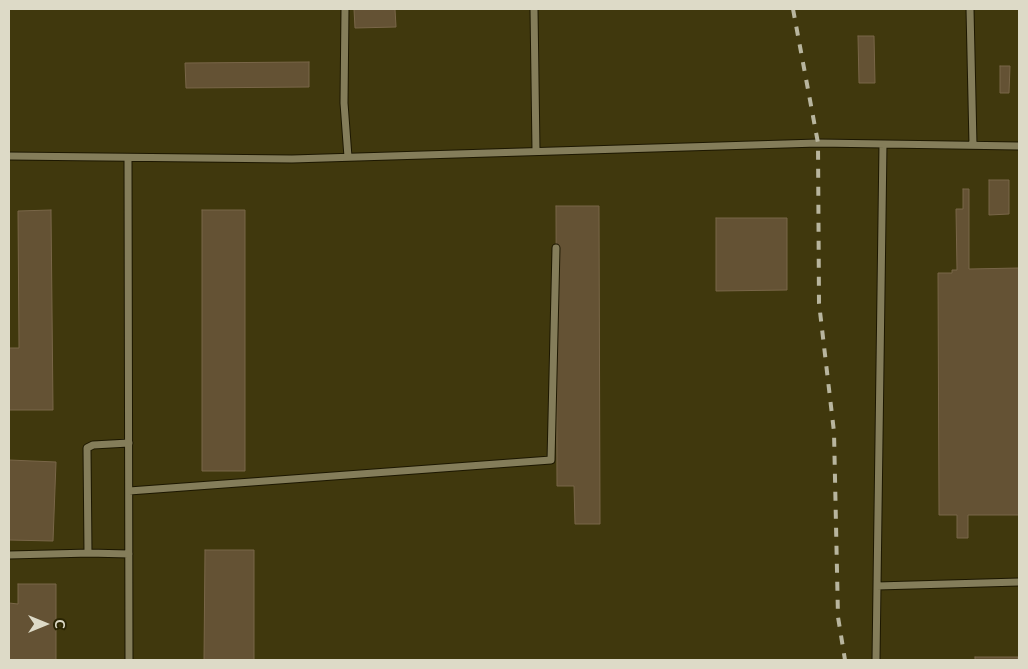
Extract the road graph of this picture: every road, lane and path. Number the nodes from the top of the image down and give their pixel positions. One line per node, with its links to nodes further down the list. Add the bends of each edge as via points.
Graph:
1 (345, 9): 9 (lane, via 344,103)
2 (534, 9): 7 (lane)
3 (970, 9): 5 (lane)
4 (883, 144): 5 (lane); 7 (lane); 18 (lane)
5 (973, 145): 6 (lane)
6 (1019, 146)
7 (536, 152): 9 (lane)
8 (9, 156): 10 (lane)
9 (348, 157): 10 (lane)
10 (128, 158): 12 (lane)
11 (556, 248): 13 (lane, via 551,460)
12 (129, 443): 13 (lane); 14 (lane, via 93,444 87,448)
13 (129, 491): 15 (lane)
14 (88, 553): 15 (lane); 16 (lane)
15 (129, 554): 19 (lane)
16 (9, 555)
17 (1019, 582): 18 (lane)
18 (877, 586): 20 (lane)
19 (129, 660)
20 (876, 660)

